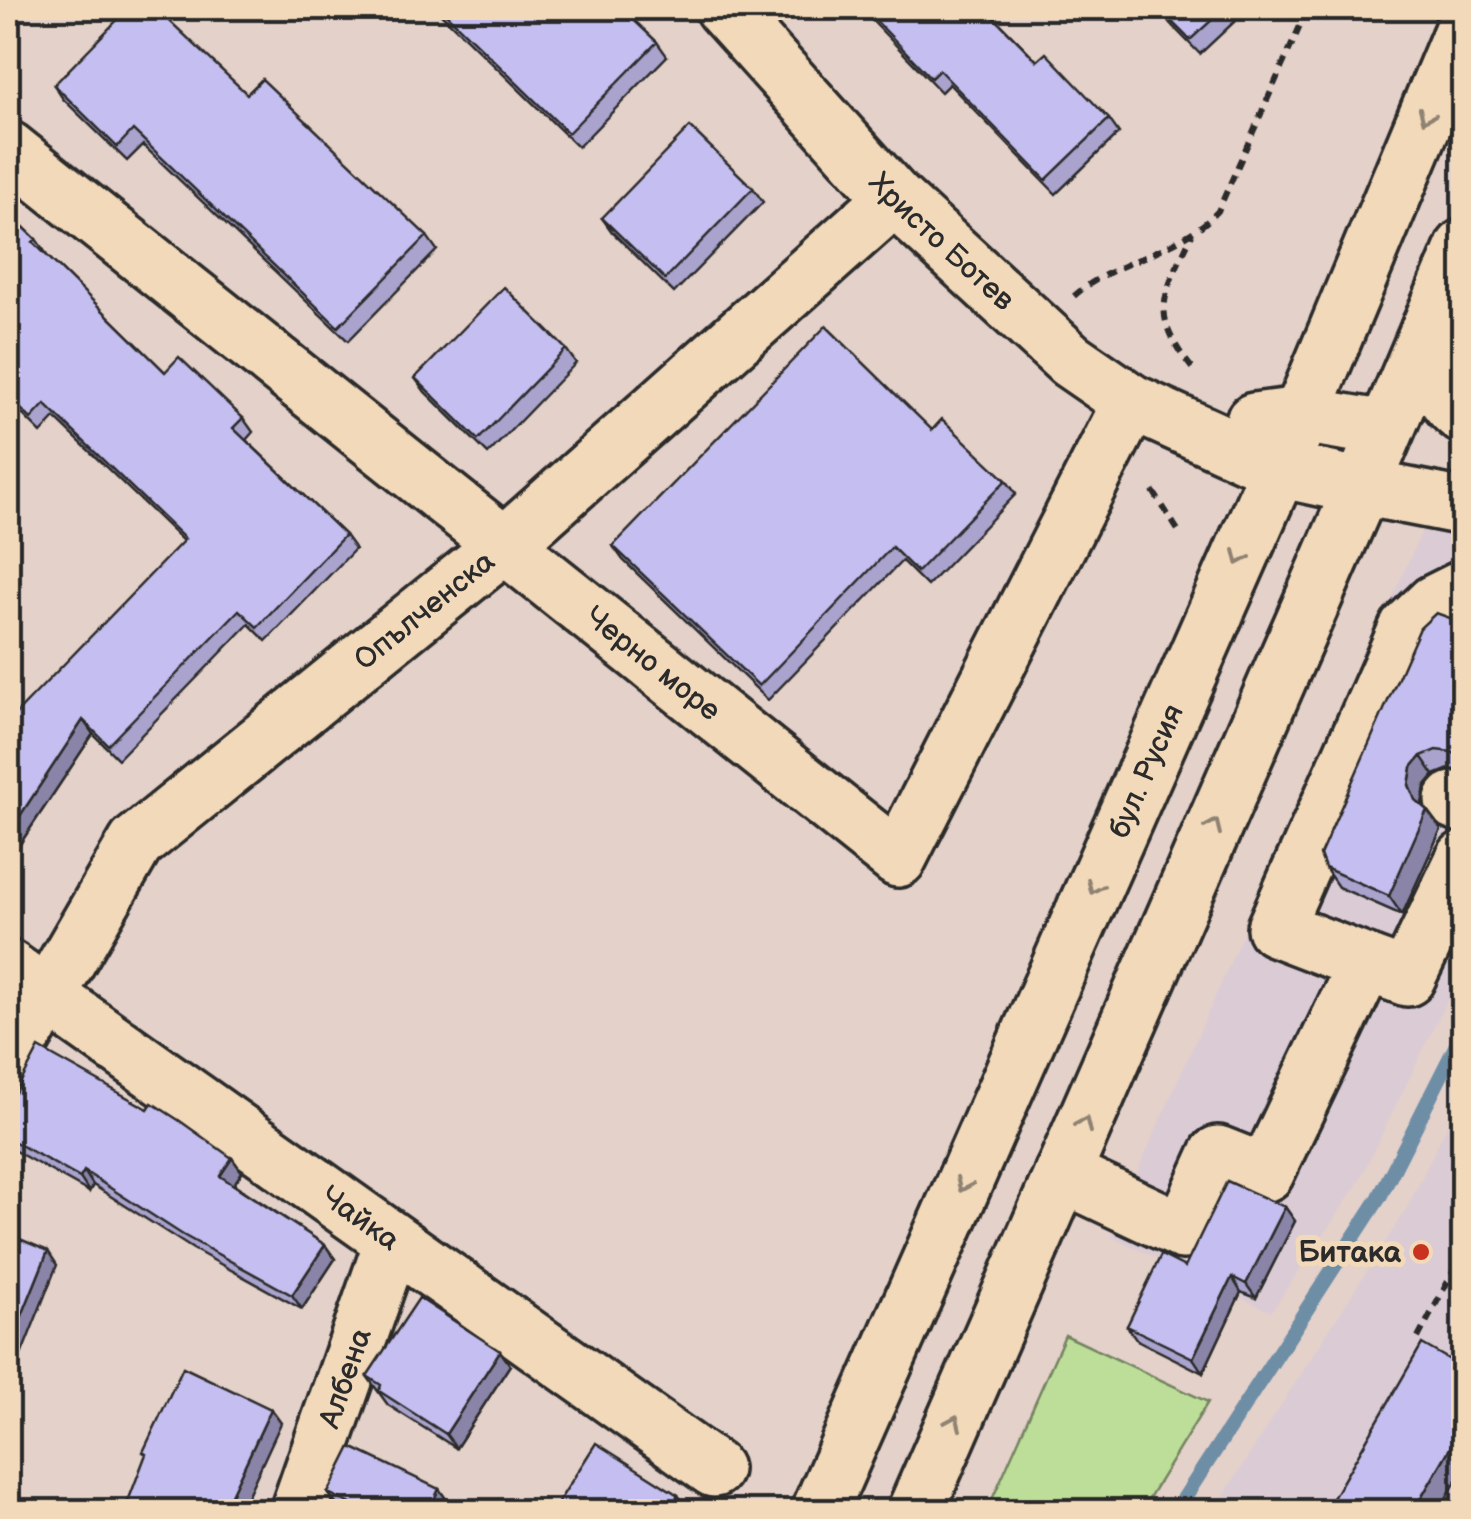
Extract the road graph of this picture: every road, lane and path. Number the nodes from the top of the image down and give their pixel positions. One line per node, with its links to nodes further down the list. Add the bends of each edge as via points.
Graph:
1 (723, 8): 5 (street, Христо Ботев)
2 (1308, 8): 6 (path, via 1218,211)
3 (1464, 26): 12 (street, бул. Русия, one-way to 12)
4 (8, 149): 22 (street, Черно море)
5 (894, 198): 9 (street, Христо Ботев); 22 (street, Опълченска)
6 (1192, 232): 9 (path, via 1100,278 1061,308 1054,331); 10 (path, via 1166,294 1164,317 1168,335)
7 (1464, 247): 8 (street)
8 (1429, 329): 13 (street, via 1439,390); 14 (street)
9 (1070, 360): 11 (street, Христо Ботев)
10 (1194, 371)
11 (1132, 402): 15 (street, Христо Ботев); 22 (street, Черно море, via 898,860)
12 (1301, 415): 14 (street); 15 (street); 17 (street, бул. Русия)
13 (1464, 416)
14 (1386, 429): 16 (street); 18 (street)
15 (1196, 430): 17 (street, Христо Ботев)
16 (1464, 447)
17 (1279, 469): 18 (street, Христо Ботев); 34 (street, бул. Русия, one-way to 34)
18 (1362, 487): 20 (street, Христо Ботев); 28 (street, one-way to 18)
19 (1153, 491): 21 (path)
20 (1464, 508)
21 (1180, 535)
22 (506, 544): 26 (street, Опълченска, via 136,843)
23 (1464, 588): 25 (street, via 1434,603 1408,629 1361,766 1276,928)
24 (1464, 858): 25 (street, via 1408,978)
25 (1366, 962): 28 (street, via 1266,1174 1218,1154 1183,1231)
26 (28, 982): 27 (street, Опълченска); 29 (street, Чайка)
27 (8, 1063)
28 (1062, 1174): 35 (street, one-way to 28)
29 (392, 1243): 32 (street, Чайка); 33 (street, Албена)
30 (1464, 1251): 31 (path)
31 (1418, 1338)
32 (714, 1469)
33 (298, 1512)
34 (819, 1512)
35 (915, 1512)

